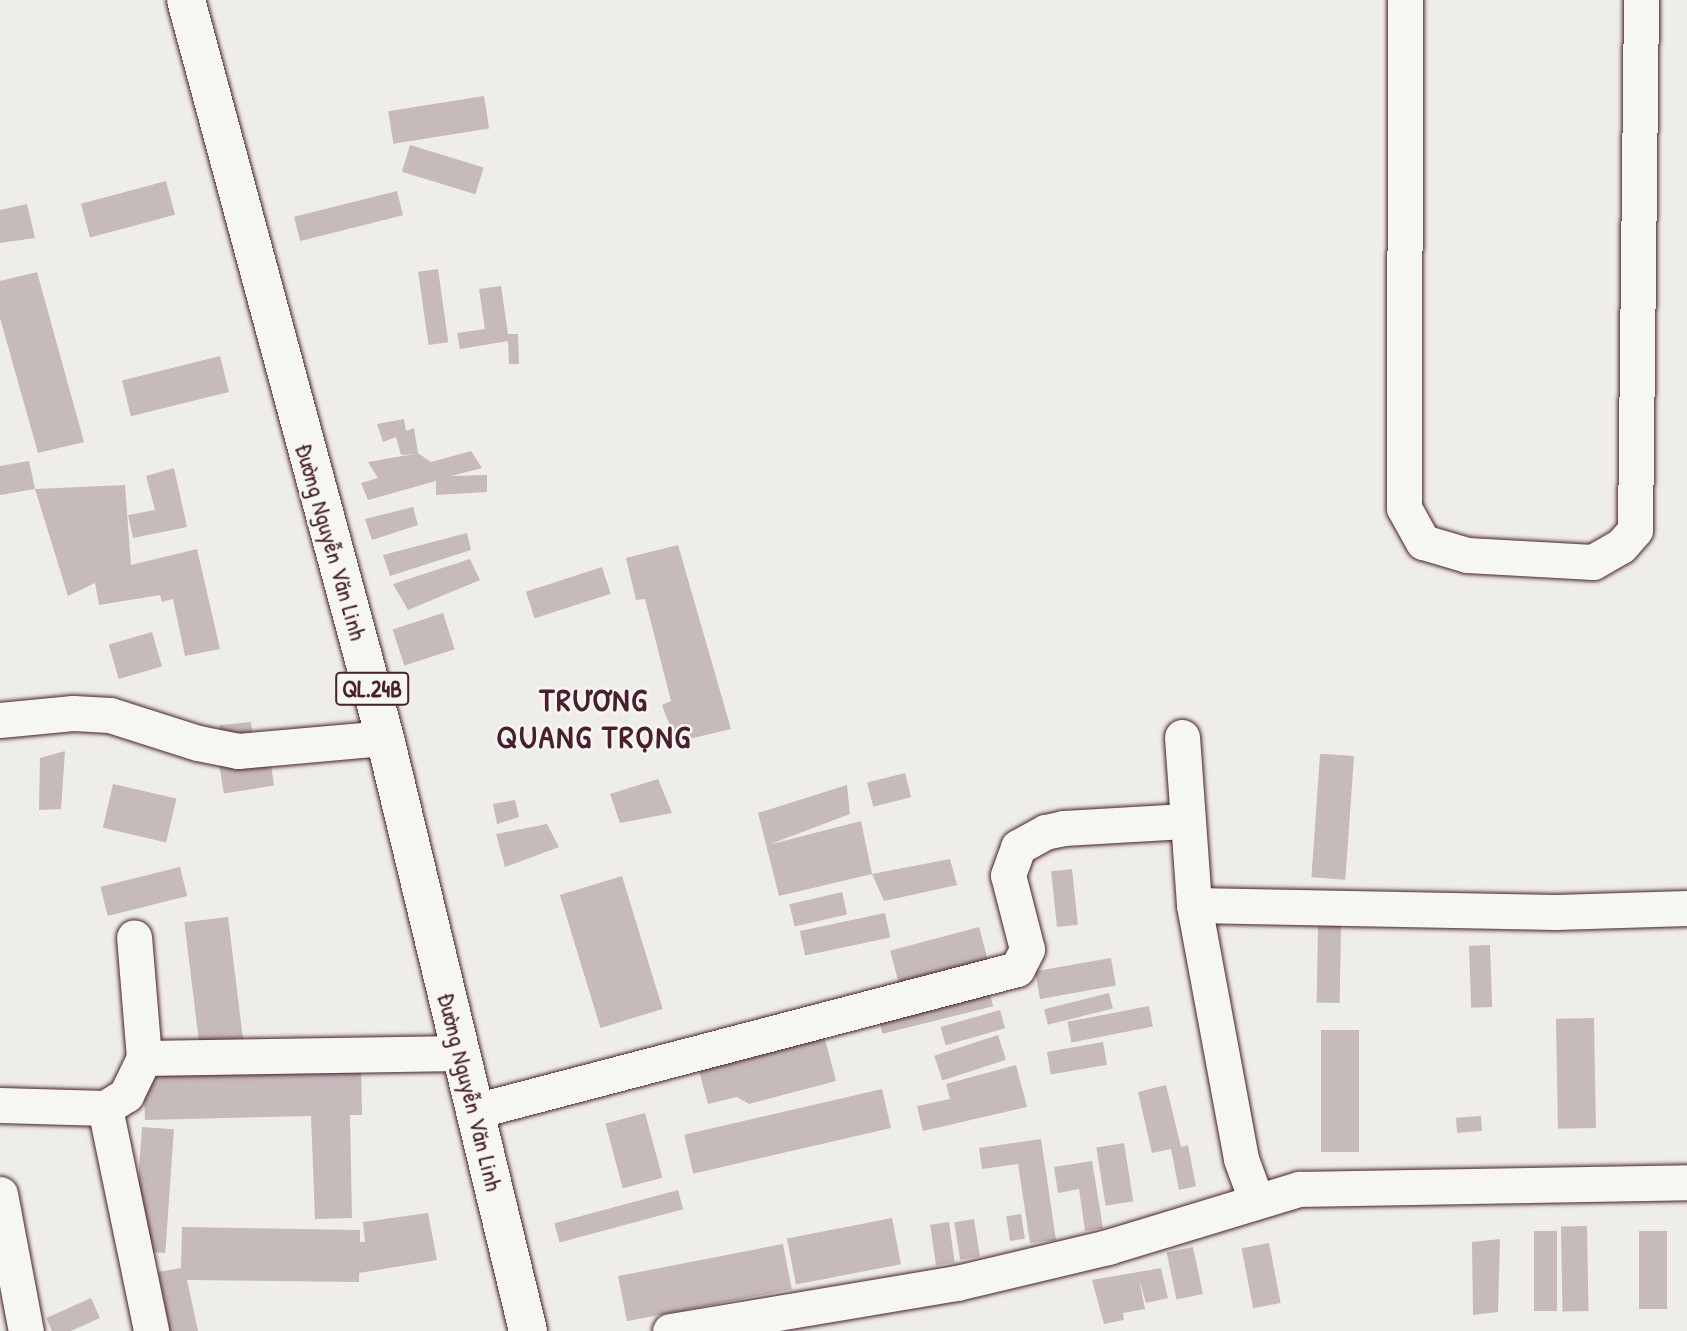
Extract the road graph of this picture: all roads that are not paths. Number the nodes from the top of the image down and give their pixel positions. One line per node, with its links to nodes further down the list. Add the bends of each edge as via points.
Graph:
1 (186, 0): 6 (main road, Đường Nguyễn Văn Linh / QL.24B)
2 (1405, 0): 3 (street, via 1404,509 1423,542 1467,555 1593,562 1621,546 1635,530)
3 (1640, 0)
4 (0, 720): 6 (street, via 73,713 110,715 239,751)
5 (1182, 737): 7 (street)
6 (385, 738): 11 (main road, Đường Nguyễn Văn Linh / QL.24B)
7 (1185, 821): 8 (street); 15 (street, via 1063,828 1018,847 1008,875 1027,948 1017,969)
8 (1194, 905): 9 (street, via 1556,912); 18 (street, via 1241,1158)
9 (1687, 908)
10 (134, 937): 12 (street)
11 (460, 1054): 12 (street); 15 (main road, Đường Nguyễn Văn Linh / QL.24B)
12 (144, 1058): 14 (street, via 127,1095)
13 (0, 1105): 14 (street)
14 (105, 1108): 20 (street)
15 (475, 1111): 21 (main road, Đường Nguyễn Văn Linh / QL.24B)
16 (1687, 1182): 18 (street, via 1299,1189)
17 (0, 1194): 19 (street)
18 (1256, 1200): 22 (street, via 1108,1247 957,1283)
19 (26, 1331)
20 (151, 1331)
21 (528, 1331)
22 (670, 1331)

